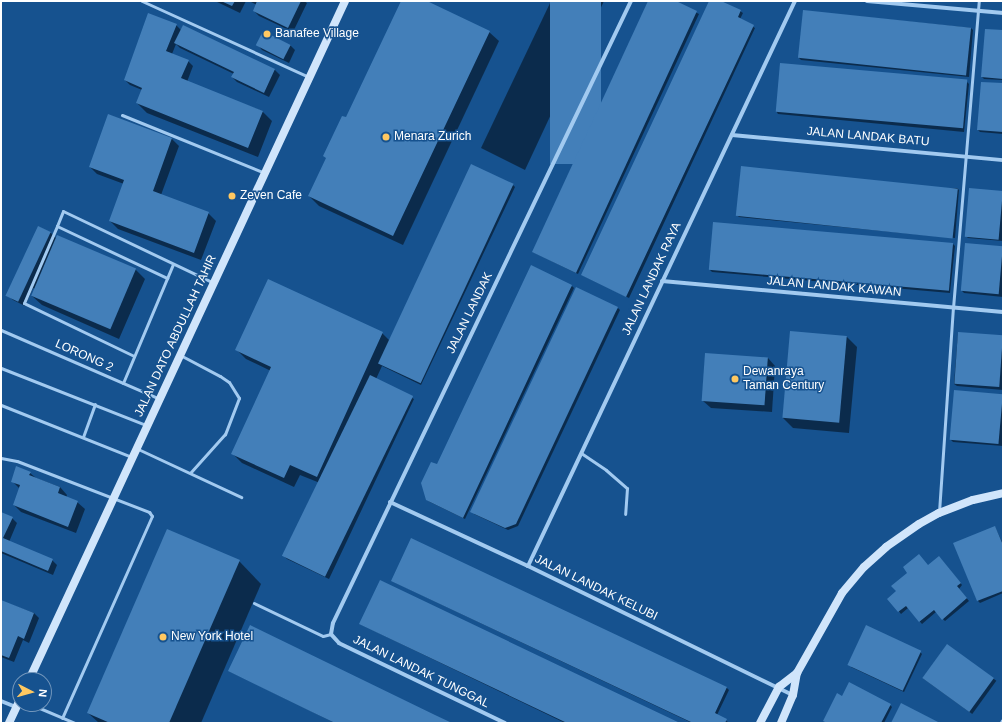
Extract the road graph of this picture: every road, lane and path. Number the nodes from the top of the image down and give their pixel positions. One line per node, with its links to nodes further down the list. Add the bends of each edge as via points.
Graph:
1 (142, 1): 9 (lane)
2 (344, 1): 9 (street, JALAN DATO ABDULLAH TAHIR)
3 (632, 1): 40 (street, JALAN LANDAK)
4 (795, 1): 11 (street, JALAN LANDAK RAYA)
5 (866, 1): 7 (street)
6 (979, 1): 7 (lane)
7 (978, 11): 8 (street); 12 (lane)
8 (1003, 13)
9 (309, 77): 14 (street, JALAN DATO ABDULLAH TAHIR)
10 (122, 115): 14 (lane)
11 (732, 135): 12 (street, JALAN LANDAK BATU); 18 (street, JALAN LANDAK RAYA)
12 (966, 156): 13 (street, JALAN LANDAK BATU); 20 (lane)
13 (1003, 160)
14 (265, 173): 19 (street, JALAN DATO ABDULLAH TAHIR)
15 (57, 226): 16 (lane, via 63,211); 17 (lane); 24 (lane, via 24,303)
16 (173, 264): 17 (lane); 19 (lane)
17 (167, 278): 24 (lane)
18 (662, 281): 20 (street, JALAN LANDAK KAWAN); 33 (street, JALAN LANDAK RAYA)
19 (214, 283): 23 (street, JALAN DATO ABDULLAH TAHIR)
20 (953, 308): 21 (street, JALAN LANDAK KAWAN); 41 (lane)
21 (1003, 312)
22 (1, 330): 26 (lane, LORONG 2)
23 (180, 355): 27 (street, JALAN DATO ABDULLAH TAHIR); 36 (lane, via 229,382 239,398 225,434)
24 (134, 356): 26 (lane)
25 (1, 368): 28 (lane)
26 (123, 383): 27 (lane, LORONG 2)
27 (160, 399): 30 (street, JALAN DATO ABDULLAH TAHIR)
28 (95, 404): 30 (lane); 31 (lane)
29 (1, 405): 31 (lane)
30 (147, 426): 32 (street, JALAN DATO ABDULLAH TAHIR)
31 (83, 437): 34 (lane)
32 (137, 449): 34 (street, JALAN DATO ABDULLAH TAHIR); 36 (lane)
33 (581, 453): 42 (lane, via 627,488); 43 (street, JALAN LANDAK RAYA)
34 (132, 457): 39 (street, JALAN DATO ABDULLAH TAHIR)
35 (1, 458): 39 (lane, via 17,461)
36 (190, 473): 38 (lane)
37 (1003, 493): 41 (street, via 973,500)
38 (241, 497)
39 (113, 499): 46 (street, JALAN DATO ABDULLAH TAHIR); 54 (lane, via 149,512 152,520)
40 (390, 502): 43 (street, JALAN LANDAK KELUBI); 45 (street, JALAN LANDAK, via 333,623)
41 (939, 513): 47 (street, via 886,547 864,567 842,593)
42 (625, 514)
43 (528, 566): 48 (street, JALAN LANDAK KELUBI)
44 (254, 603): 45 (lane, via 322,636)
45 (331, 634): 57 (street, JALAN LANDAK TUNGGAL, via 339,643)
46 (33, 672)
47 (797, 673): 48 (street); 49 (street)
48 (779, 687): 49 (street, JALAN LANDAK KELUBI); 58 (street)
49 (793, 695): 59 (street)
50 (1, 701): 51 (street)
51 (12, 701)
52 (14, 712): 55 (street)
53 (48, 712): 54 (lane)
54 (62, 718): 56 (lane)
55 (9, 723)
56 (75, 723)
57 (505, 723)
58 (760, 723)
59 (781, 723)

